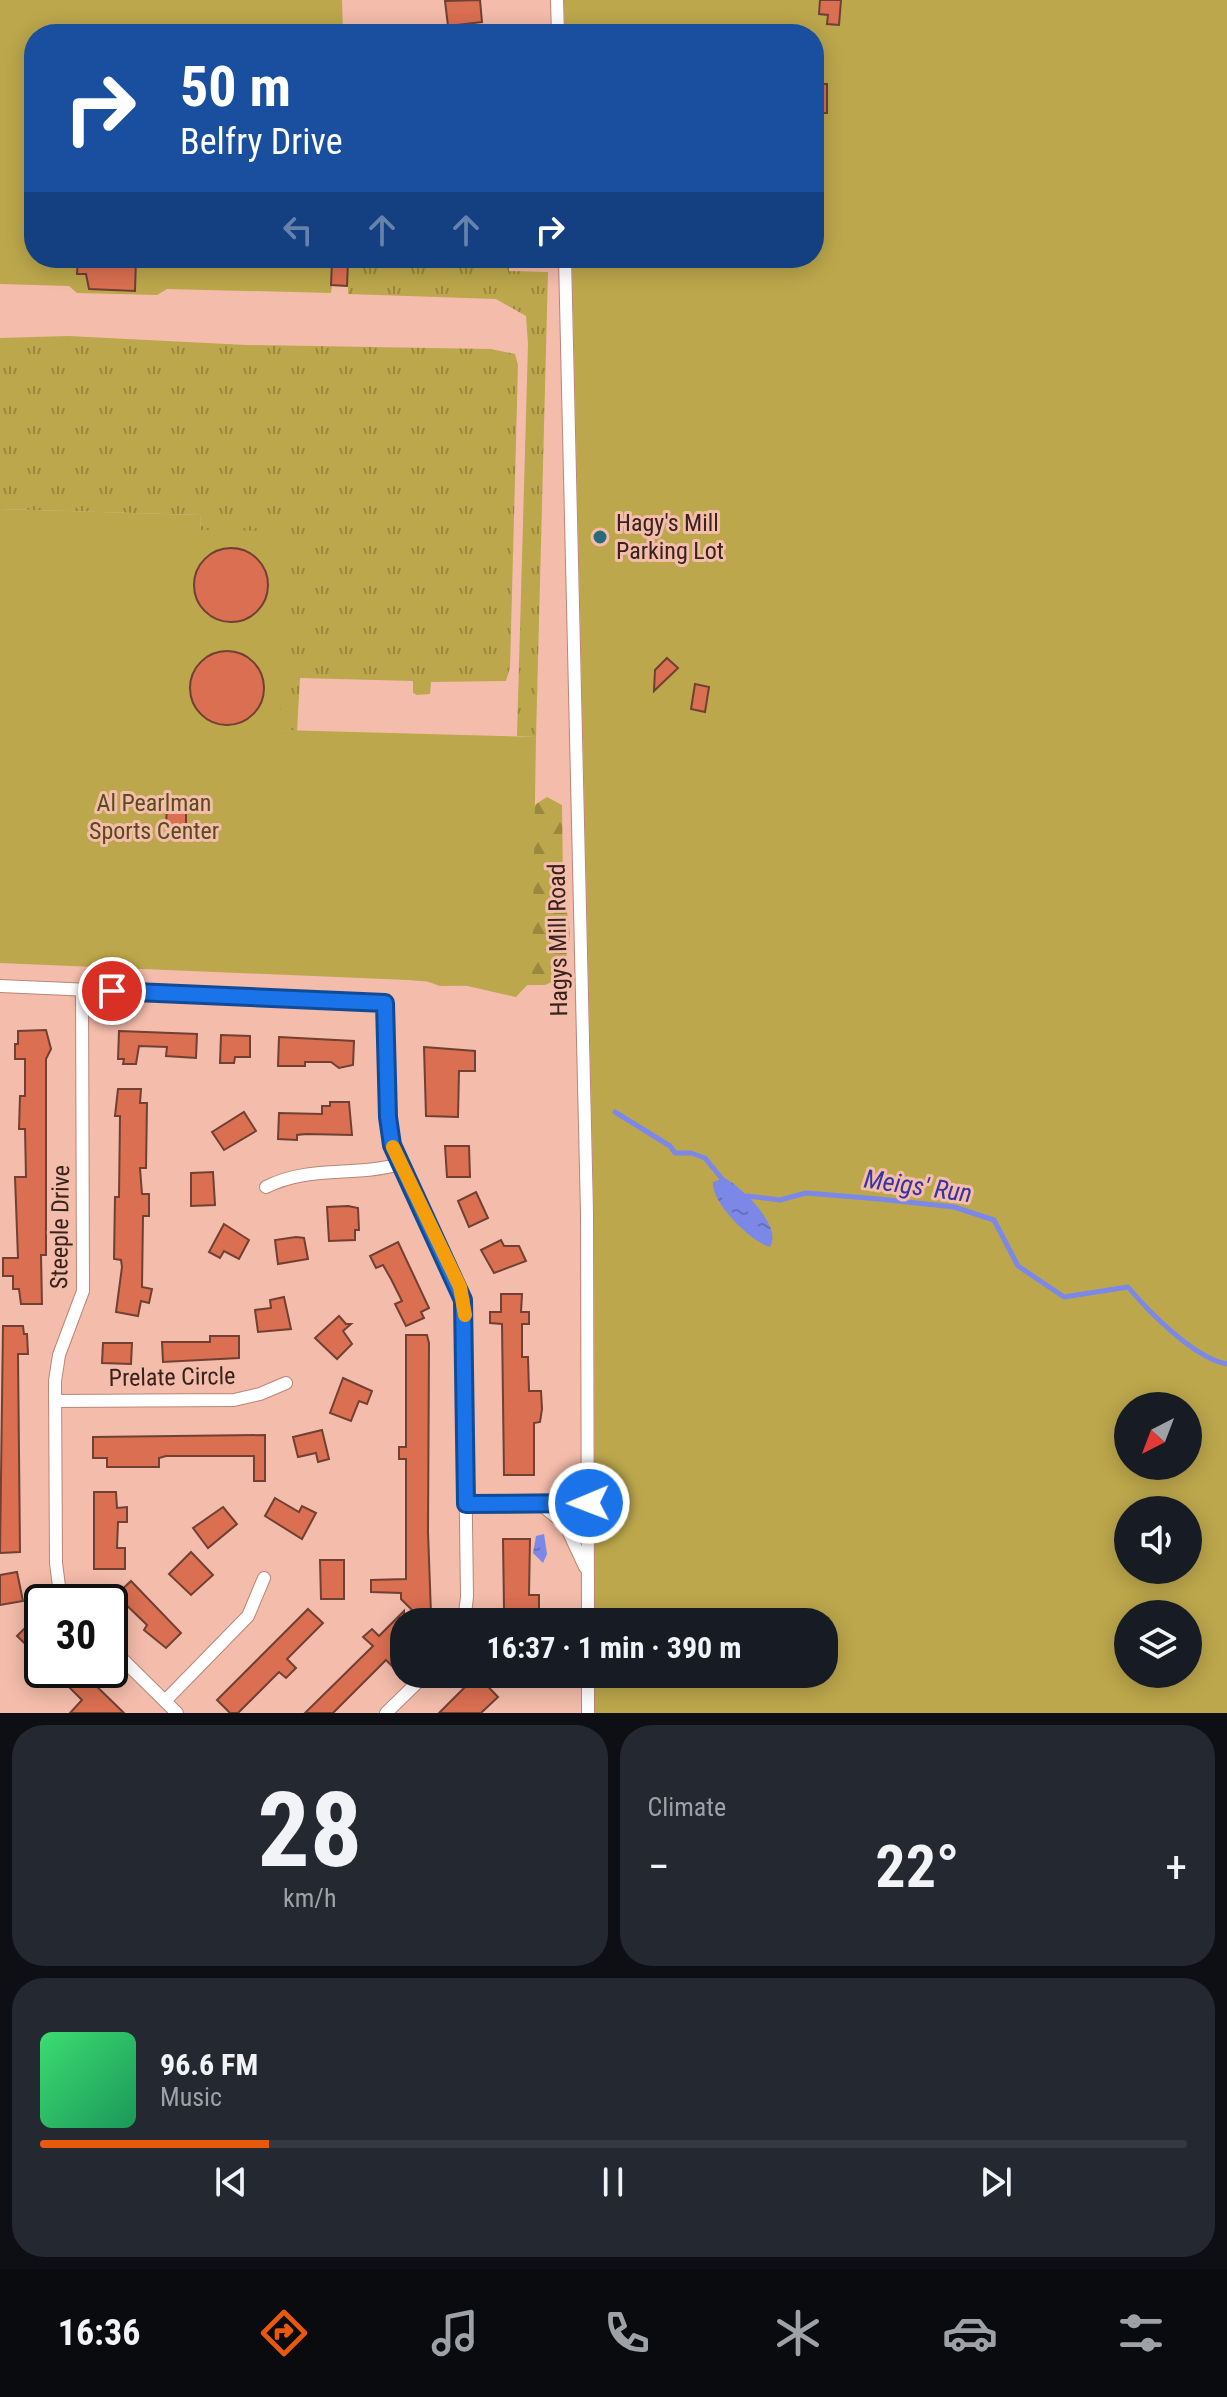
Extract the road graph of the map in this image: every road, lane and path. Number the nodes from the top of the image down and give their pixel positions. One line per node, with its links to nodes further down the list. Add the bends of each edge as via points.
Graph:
1 (557, 0): 2 (street)
2 (558, 24)
3 (565, 268): 11 (street, Hagys Mill Road)
4 (0, 986): 5 (street)
5 (82, 989): 6 (street, via 385,1003 388,1125); 9 (street, Steeple Drive, via 83,1291 59,1355)
6 (400, 1164): 7 (street, via 301,1174); 12 (street, via 463,1300)
7 (266, 1187)
8 (286, 1383): 9 (street, Prelate Circle, via 234,1400)
9 (55, 1401): 15 (street, Steeple Drive)
10 (539, 1503): 11 (street); 12 (street); 13 (street, via 565,1524)
11 (589, 1503): 13 (street, Hagys Mill Road)
12 (466, 1504): 16 (street)
13 (587, 1573): 17 (street, Hagys Mill Road)
14 (264, 1578): 21 (street, via 248,1616)
15 (60, 1584)
16 (464, 1608)
17 (588, 1608)
18 (128, 1665): 21 (street)
19 (412, 1688): 23 (street)
20 (588, 1688): 24 (street)
21 (165, 1701): 22 (street)
22 (177, 1713)
23 (386, 1713)
24 (588, 1713)

